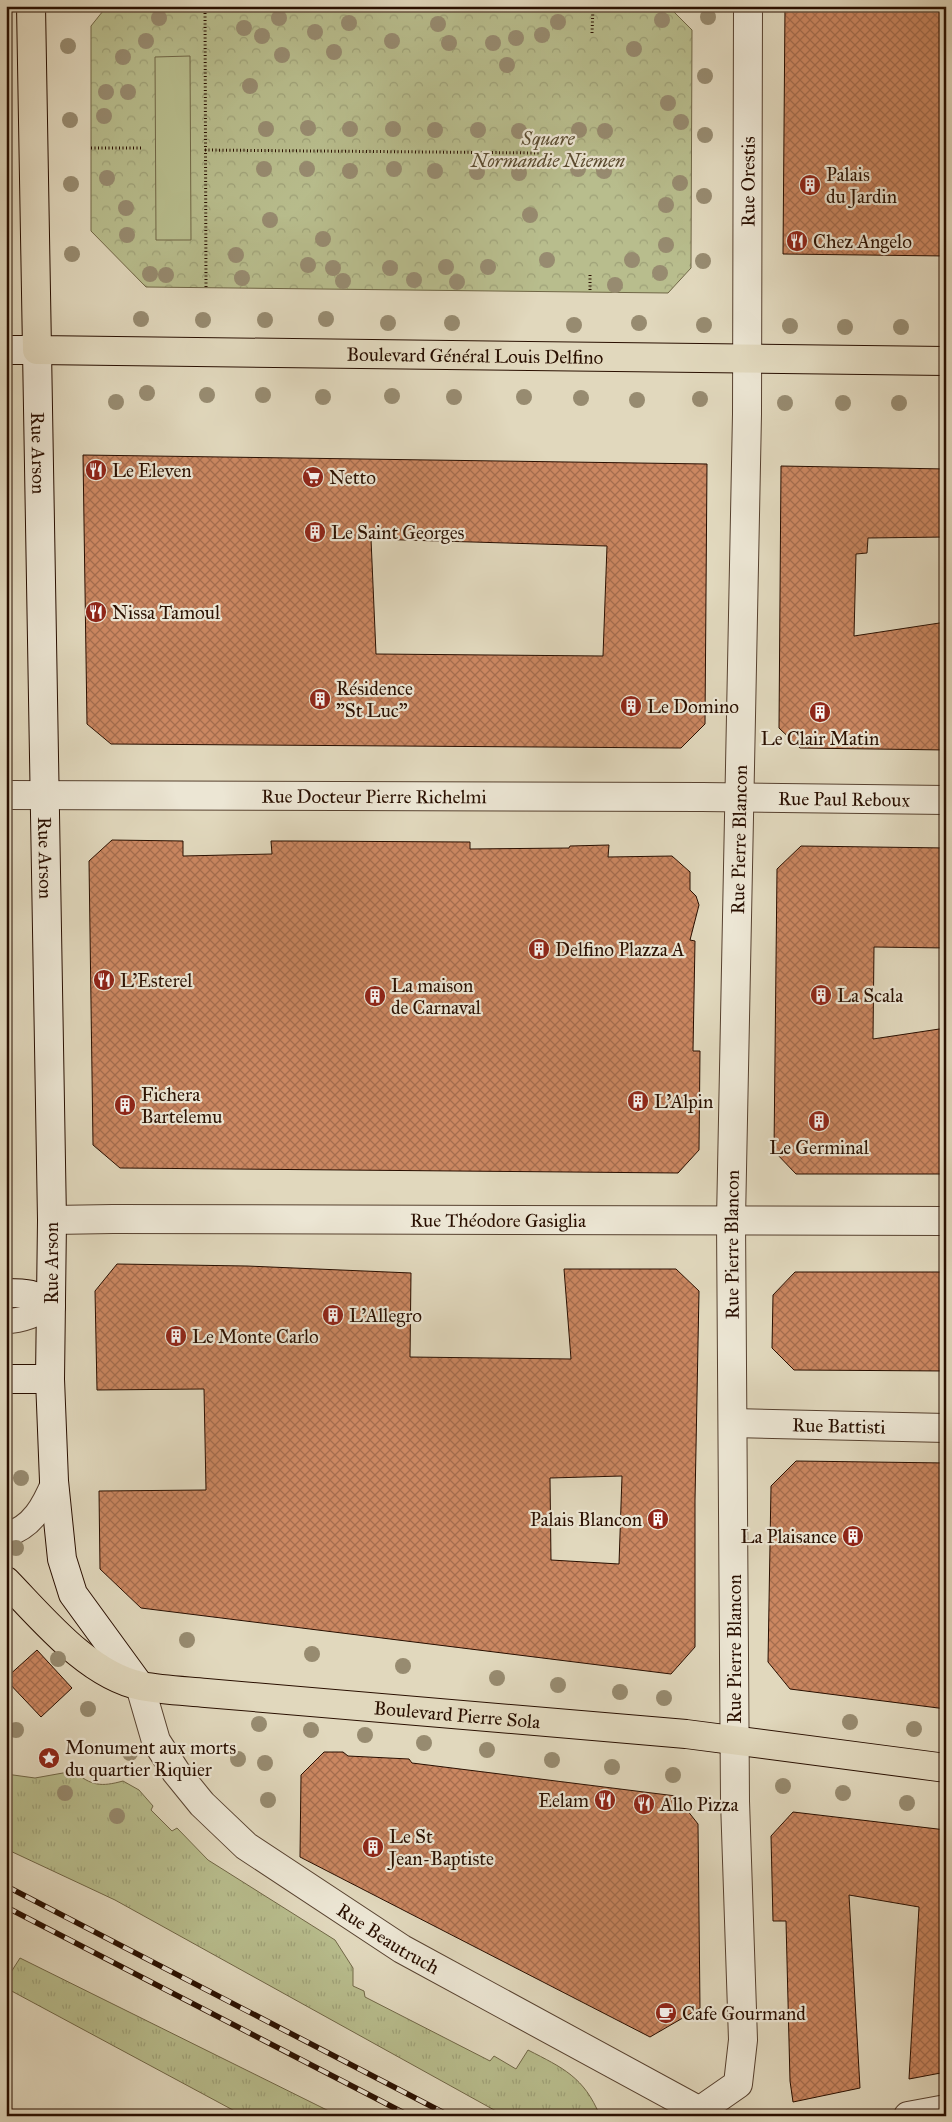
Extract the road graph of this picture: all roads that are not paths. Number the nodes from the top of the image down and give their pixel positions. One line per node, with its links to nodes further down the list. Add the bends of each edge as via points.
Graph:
1 (31, 6): 4 (main road, Rue Arson)
2 (748, 6): 5 (street, Rue Orestis)
3 (6, 350): 4 (street, Boulevard Général Louis Delfino)
4 (36, 350): 5 (main road, Boulevard Général Louis Delfino); 8 (street, Rue Arson)
5 (748, 358): 6 (main road, Boulevard Général Louis Delfino); 9 (street, Rue Pierre Blancon)
6 (946, 361)
7 (6, 795): 8 (street, Rue Docteur Pierre Richelmi)
8 (43, 795): 9 (street, Rue Docteur Pierre Richelmi); 11 (street, Rue Arson)
9 (741, 797): 10 (street, Rue Paul Reboux); 12 (street, Rue Pierre Blancon)
10 (946, 800)
11 (52, 1220): 12 (street, Rue Théodore Gasiglia); 15 (street, Rue Arson)
12 (731, 1220): 13 (street, Rue Théodore Gasiglia); 19 (street, Rue Pierre Blancon)
13 (946, 1221)
14 (6, 1293): 15 (street, via 28,1293 42,1298)
15 (51, 1306): 16 (lane, via 34,1316); 18 (street, Rue Arson)
16 (6, 1321)
17 (6, 1379): 18 (street)
18 (50, 1379): 21 (street, Rue Arson)
19 (733, 1423): 20 (street, Rue Battisti); 25 (street, Rue Pierre Blancon)
20 (946, 1428)
21 (54, 1481): 22 (lane, via 44,1504 32,1520); 24 (street, Rue Arson, via 62,1560 73,1594)
22 (6, 1535)
23 (6, 1581): 24 (main road, Boulevard Pierre Sola, via 83,1656 107,1674)
24 (140, 1686): 25 (main road, Boulevard Pierre Sola); 28 (street, Rue Beautruch, via 156,1741 176,1772 202,1804 246,1846 402,1950)
25 (735, 1740): 26 (main road, Boulevard Pierre Sola); 28 (street, Rue Pierre Blancon, via 743,2040 738,2084)
26 (946, 1768)
27 (946, 2109): 29 (street)
28 (700, 2114)
29 (908, 2116)

